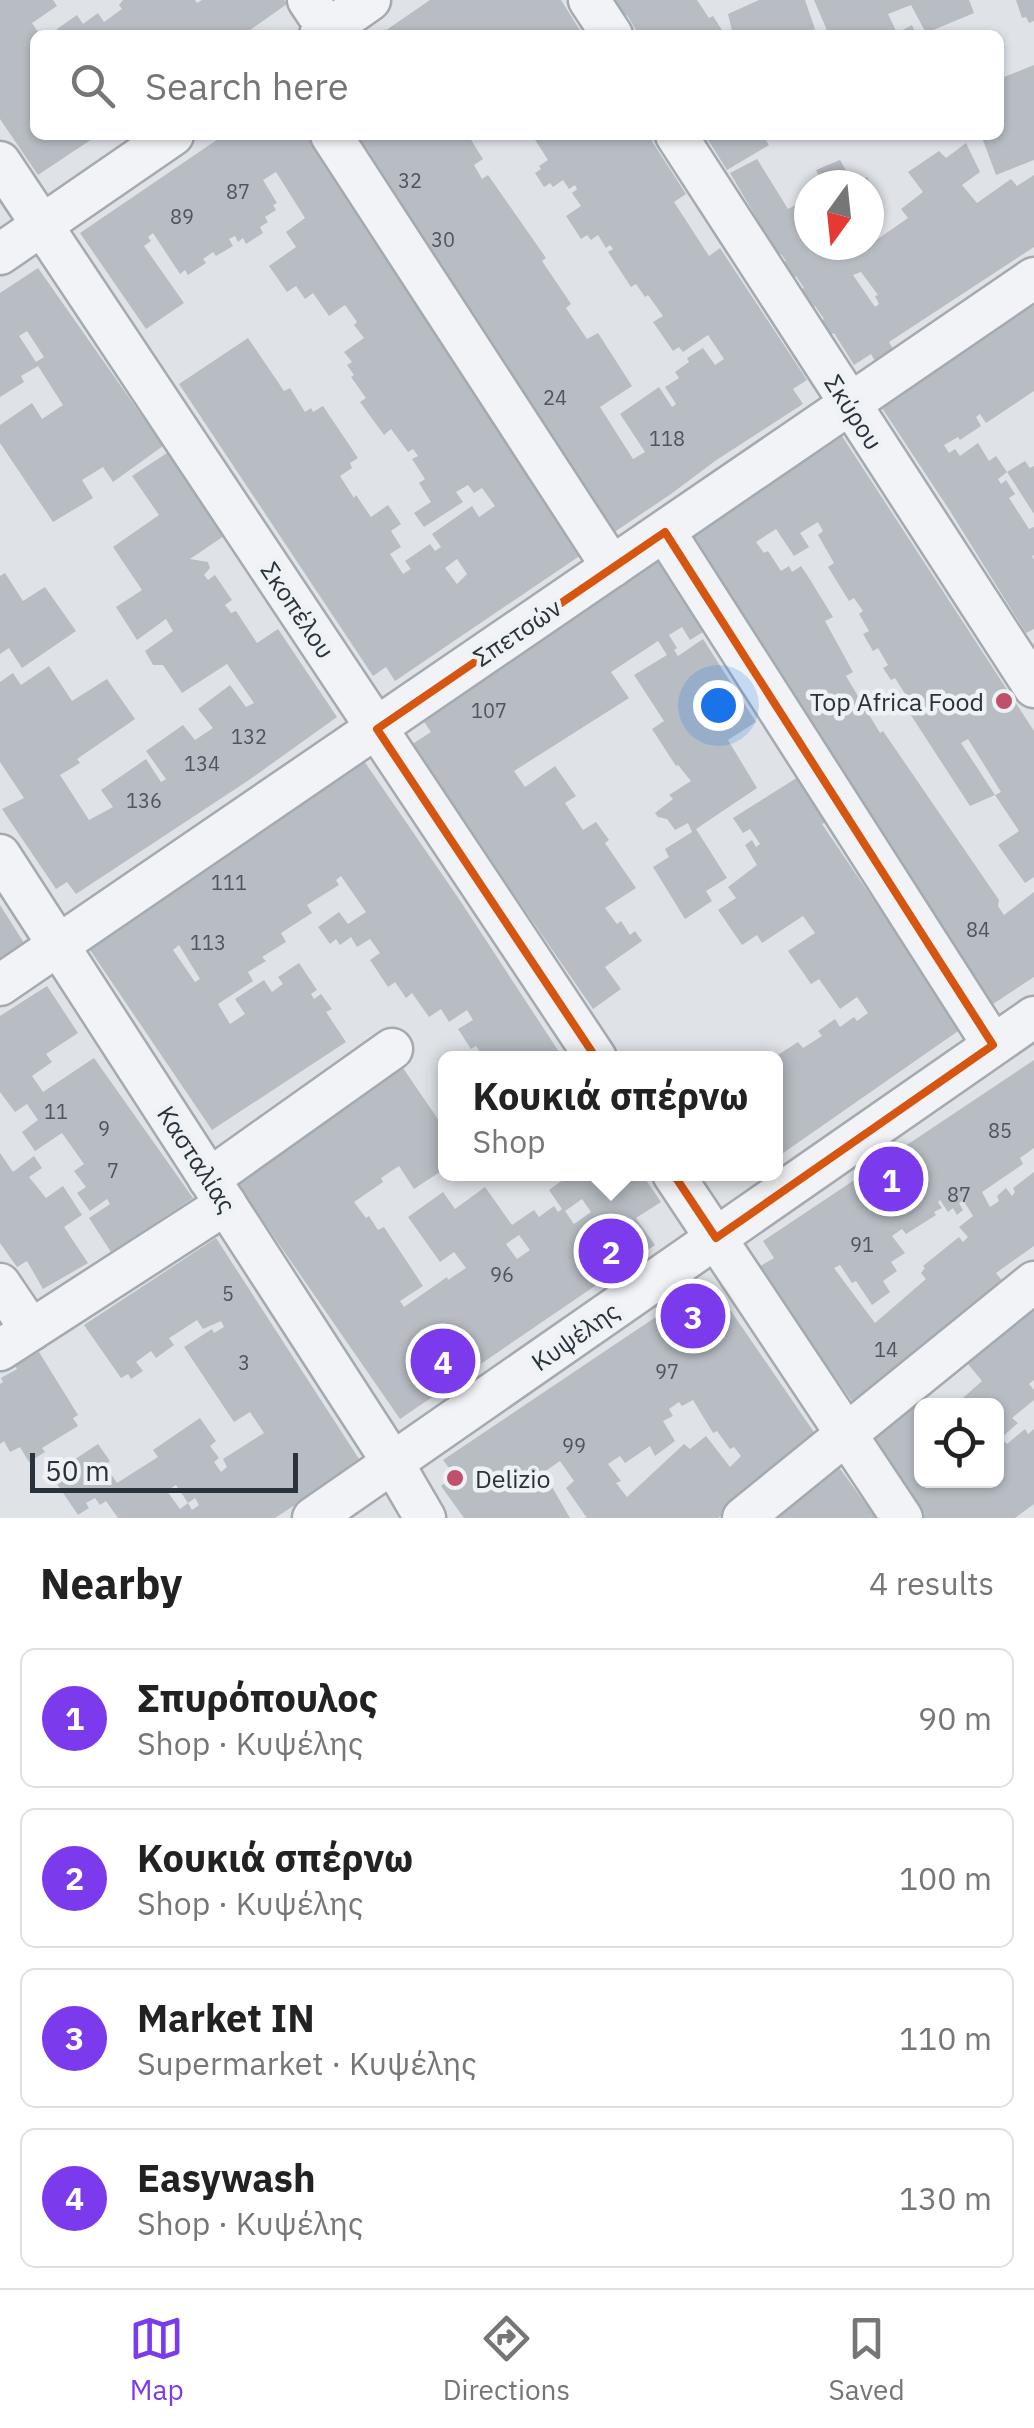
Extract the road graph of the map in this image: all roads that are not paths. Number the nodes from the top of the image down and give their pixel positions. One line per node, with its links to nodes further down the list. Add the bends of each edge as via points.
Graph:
1 (370, 0): 3 (street)
2 (589, 0): 4 (street)
3 (319, 22)
4 (609, 30)
5 (166, 140): 9 (street)
6 (334, 140): 14 (street)
7 (679, 140): 12 (street, Σκύρου)
8 (0, 162): 9 (street, Σκοπέλου)
9 (42, 225): 10 (street); 17 (street, Σκοπέλου)
10 (0, 254)
11 (1034, 278): 12 (street, Σπετσών)
12 (849, 405): 13 (street, Σπετσών); 15 (street, Σκύρου)
13 (664, 532): 14 (street, Σπετσών); 22 (street)
14 (612, 567): 17 (street, Σπετσών)
15 (1023, 647): 16 (street, Σκύρου)
16 (1034, 688)
17 (377, 729): 19 (street, Σπετσών); 24 (street, Σκοπέλου)
18 (0, 855): 19 (street, Κασταλίας)
19 (59, 946): 20 (street, Σπετσών); 26 (street, Κασταλίας)
20 (0, 985)
21 (1034, 1017): 22 (street, Κυψέλης)
22 (994, 1045): 27 (street, Κυψέλης)
23 (392, 1048): 26 (street)
24 (591, 1051)
25 (678, 1181): 27 (street)
26 (218, 1191): 30 (street); 32 (street, Κασταλίας)
27 (716, 1238): 31 (street); 32 (street, Κυψέλης)
28 (1034, 1282): 31 (street)
29 (0, 1284): 30 (street)
30 (15, 1340)
31 (846, 1434): 35 (street); 36 (street)
32 (393, 1463): 33 (street, Κυψέλης); 34 (street, Κασταλίας)
33 (313, 1518)
34 (425, 1518)
35 (743, 1518)
36 (902, 1518)

